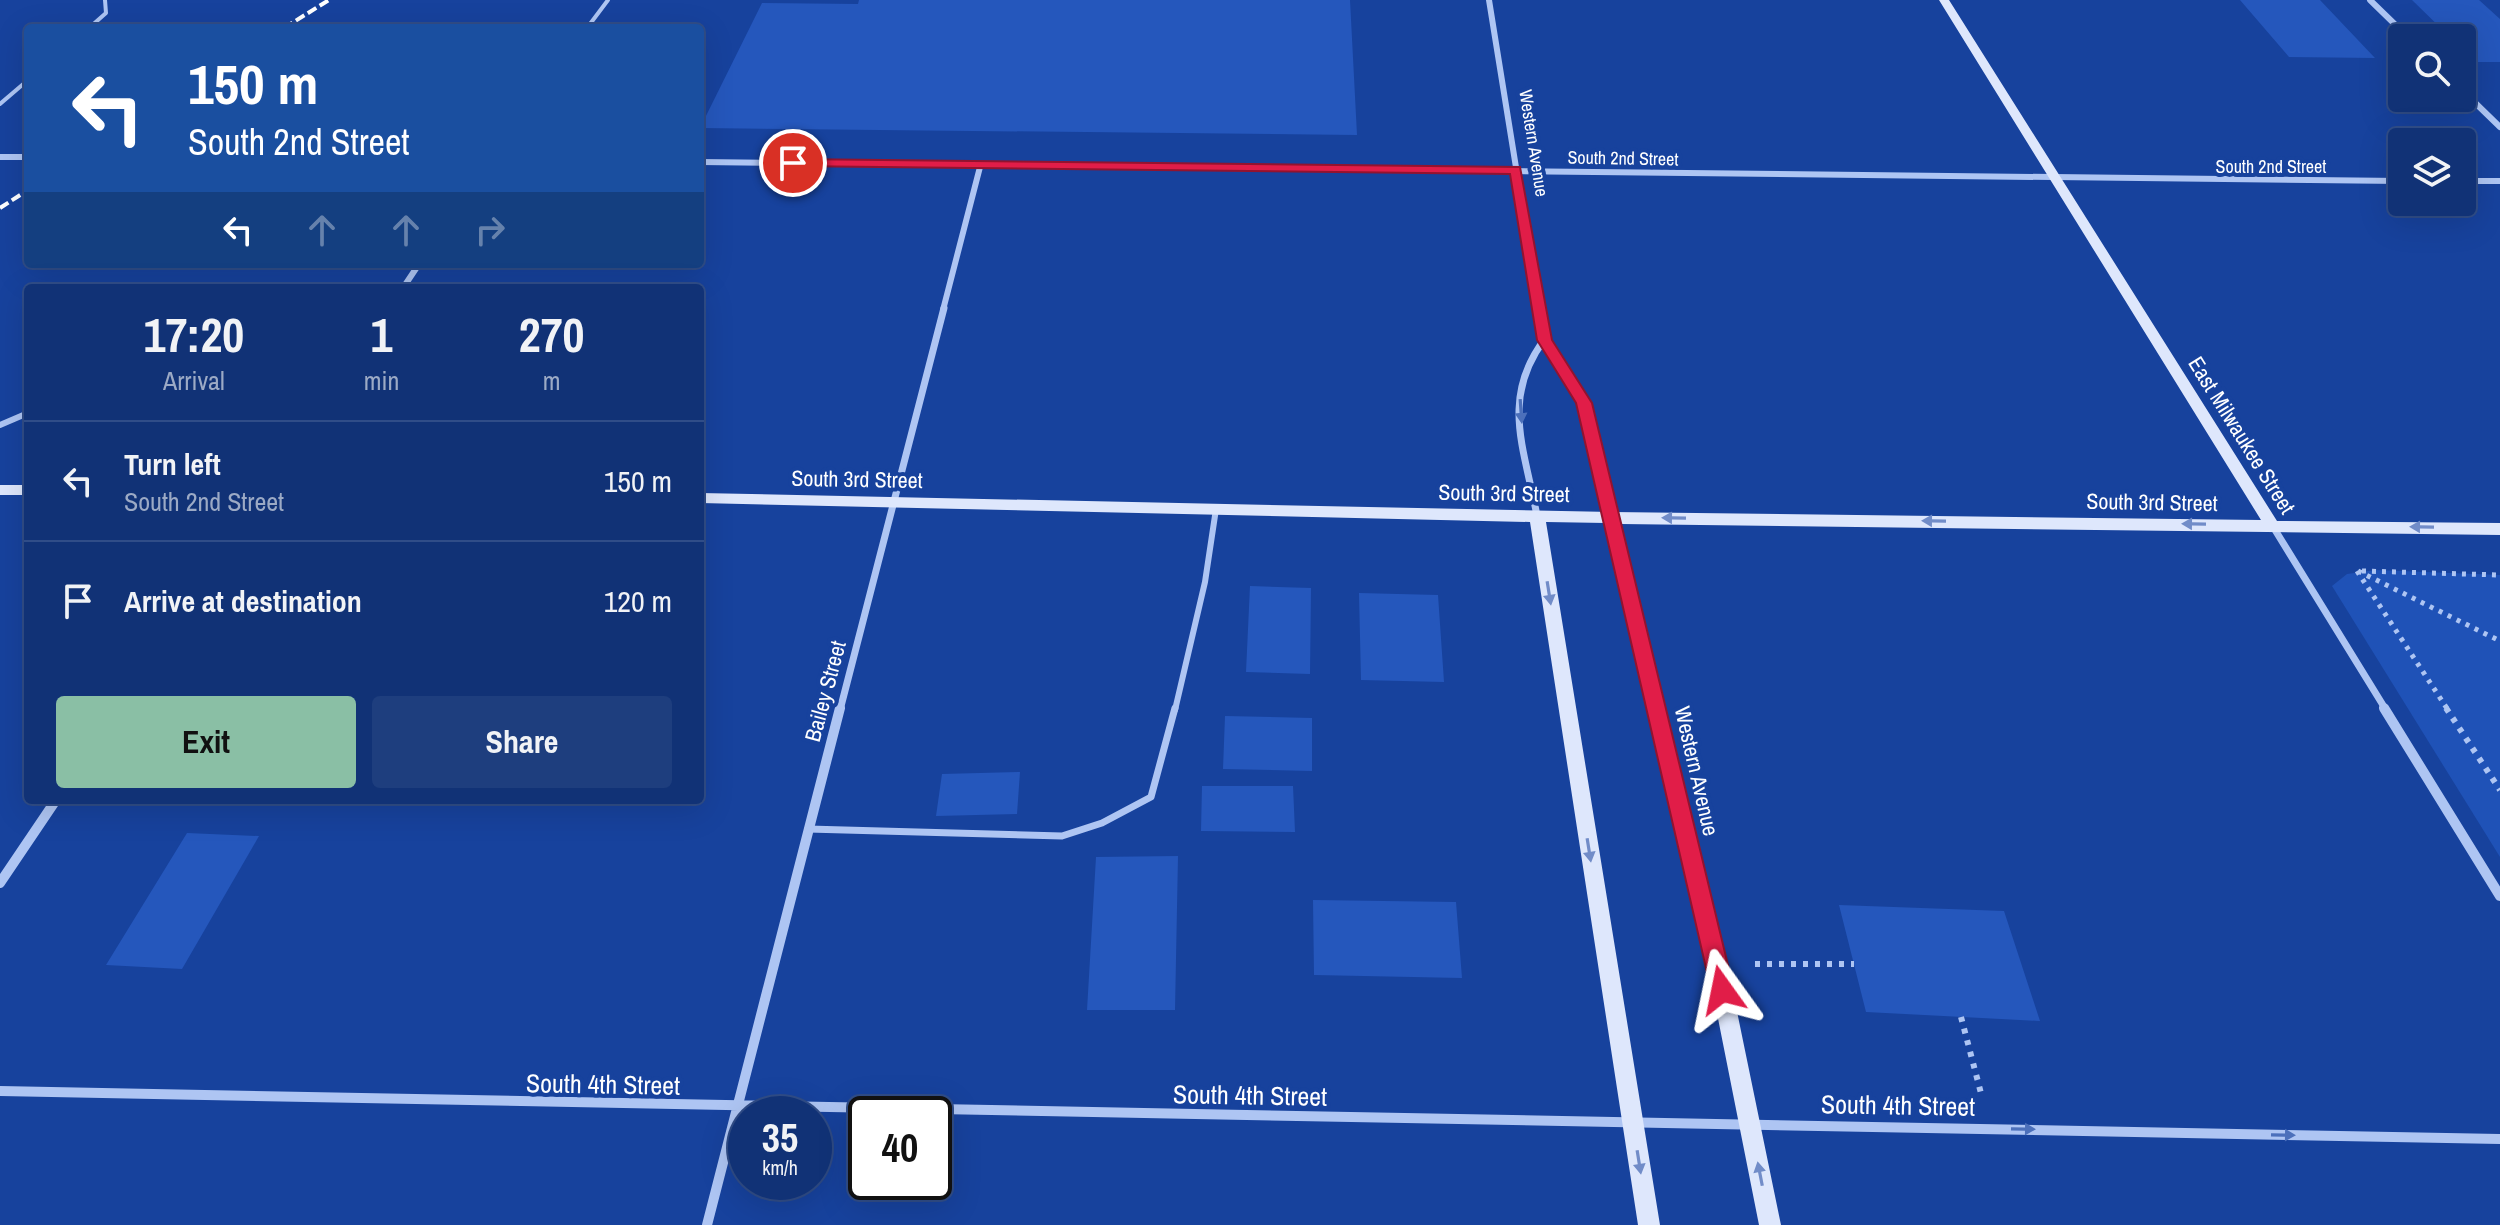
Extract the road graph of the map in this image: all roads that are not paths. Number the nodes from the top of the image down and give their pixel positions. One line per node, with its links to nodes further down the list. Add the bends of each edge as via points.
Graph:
1 (105, 0): 6 (lane, via 106,13)
2 (608, 0): 7 (lane)
3 (1489, 0): 17 (street, Western Avenue)
4 (1944, 0): 18 (street, East Milwaukee Street)
5 (2370, 0): 8 (street)
6 (94, 24)
7 (590, 24)
8 (2395, 24)
9 (24, 83): 10 (lane)
10 (0, 104)
11 (2476, 104): 12 (street)
12 (2500, 127)
13 (0, 157): 14 (street)
14 (24, 157)
15 (704, 162): 16 (street, South 2nd Street)
16 (980, 167): 17 (street, South 2nd Street); 28 (street, Bailey Street)
17 (1516, 170): 18 (street, South 2nd Street); 22 (street, Western Avenue)
18 (2056, 178): 19 (street, South 2nd Street); 32 (street, East Milwaukee Street)
19 (2388, 181)
20 (2476, 181): 21 (street)
21 (2500, 181)
22 (1544, 340): 30 (street, one-way to 30, via 1520,381); 31 (street, Western Avenue, via 1584,403)
23 (24, 415): 24 (lane)
24 (0, 425)
25 (0, 490): 26 (street)
26 (24, 490)
27 (704, 498): 28 (street, South 3rd Street)
28 (894, 502): 29 (street, South 3rd Street); 35 (street, Bailey Street)
29 (1216, 509): 30 (street, South 3rd Street); 35 (lane, via 1196,628 1151,797 1102,823 1062,836)
30 (1537, 516): 31 (street, South 3rd Street); 42 (street, one-way to 42)
31 (1612, 518): 32 (street, South 3rd Street, one-way to 31); 43 (street, Western Avenue)
32 (2272, 525): 33 (street, South 3rd Street, one-way to 32); 37 (street, East Milwaukee Street)
33 (2500, 529)
34 (53, 804): 36 (street)
35 (808, 829): 39 (street, Bailey Street)
36 (0, 883)
37 (2500, 896)
38 (0, 1091): 40 (street, South 4th Street)
39 (739, 1096)
40 (728, 1109)
41 (832, 1110): 42 (street, South 4th Street)
42 (1632, 1122): 43 (street, South 4th Street); 47 (street, one-way to 47)
43 (1750, 1123): 44 (street, South 4th Street, one-way to 44); 48 (street, Western Avenue, one-way to 43)
44 (2500, 1139)
45 (728, 1141): 46 (street, Bailey Street)
46 (707, 1225)
47 (1649, 1225)
48 (1770, 1225)

